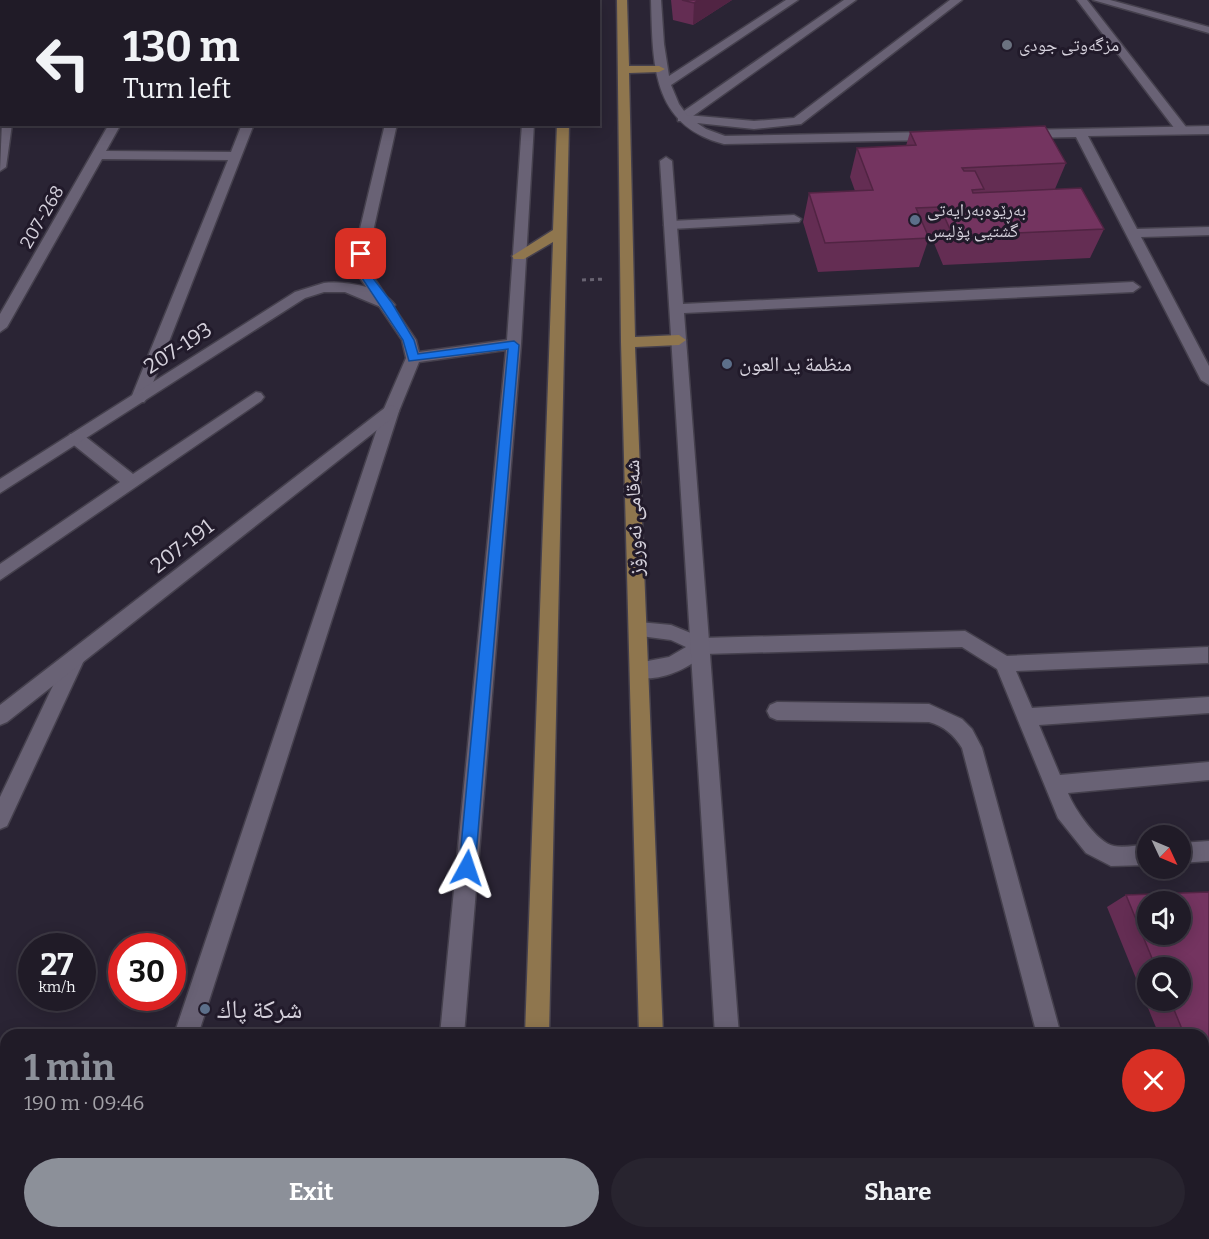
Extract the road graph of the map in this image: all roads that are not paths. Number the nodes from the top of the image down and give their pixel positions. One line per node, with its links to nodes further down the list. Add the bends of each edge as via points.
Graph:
1 (622, 0): 10 (main road, شەقامی نەورۆز)
2 (656, 0): 9 (street)
3 (793, 0): 11 (street)
4 (851, 0): 12 (street)
5 (957, 0): 12 (street, via 797,121 754,125)
6 (1082, 0): 19 (street)
7 (1098, 0): 8 (street)
8 (1209, 30)
9 (659, 69): 10 (main road); 11 (street)
10 (622, 70): 39 (main road, شەقامی نەورۆز)
11 (665, 84): 12 (street)
12 (682, 118): 23 (street, via 704,135 724,140)
13 (6, 126): 27 (street)
14 (114, 126): 24 (street, 207-268)
15 (247, 126): 25 (street)
16 (391, 126): 35 (street, via 361,254 367,278)
17 (528, 126): 33 (street)
18 (563, 126): 30 (main road)
19 (1182, 130): 20 (street); 21 (street)
20 (1209, 130)
21 (1081, 134): 22 (street); 32 (street)
22 (1010, 135)
23 (939, 136)
24 (97, 155): 25 (street); 37 (street, 207-268)
25 (235, 156): 44 (street)
26 (666, 161): 29 (street)
27 (0, 167)
28 (794, 219): 29 (street)
29 (671, 225): 36 (street)
30 (561, 231): 33 (main road); 68 (main road)
31 (1209, 231): 32 (street)
32 (1133, 233): 42 (street)
33 (519, 256): 40 (street)
34 (1133, 287): 36 (street)
35 (388, 305): 41 (street, via 408,340); 44 (street, 207-193, via 349,287 312,290)
36 (677, 309): 38 (street)
37 (0, 327)
38 (679, 340): 39 (main road); 51 (street)
39 (628, 342): 50 (main road, شەقامی نەورۆز)
40 (514, 345): 41 (street); 67 (street)
41 (413, 358): 45 (street)
42 (1209, 380)
43 (256, 397): 47 (street)
44 (139, 398): 46 (street, 207-193)
45 (391, 411): 53 (street, 207-191); 66 (street)
46 (76, 438): 47 (street); 48 (street, 207-193)
47 (132, 482): 49 (street)
48 (0, 487)
49 (0, 573)
50 (639, 630): 51 (street, via 670,631 687,636); 55 (main road, شەقامی نەورۆز)
51 (700, 646): 54 (street, via 965,639); 55 (street, via 690,657 675,664); 70 (street)
52 (1208, 656): 54 (street)
53 (76, 658): 58 (street, 207-191); 62 (street)
54 (1005, 664): 59 (street)
55 (639, 670): 69 (main road, شەقامی نەورۆز)
56 (1209, 705): 59 (street)
57 (777, 711): 71 (street, via 929,713 961,729 972,748)
58 (0, 716)
59 (1027, 717): 61 (street)
60 (1209, 771): 61 (street)
61 (1054, 785): 65 (street, via 1065,811 1093,846 1111,856)
62 (0, 819)
63 (1209, 851): 64 (street)
64 (1191, 852)
65 (1137, 855)
66 (188, 1029)
67 (453, 1029)
68 (537, 1029)
69 (651, 1029)
70 (727, 1029)
71 (1047, 1029)

